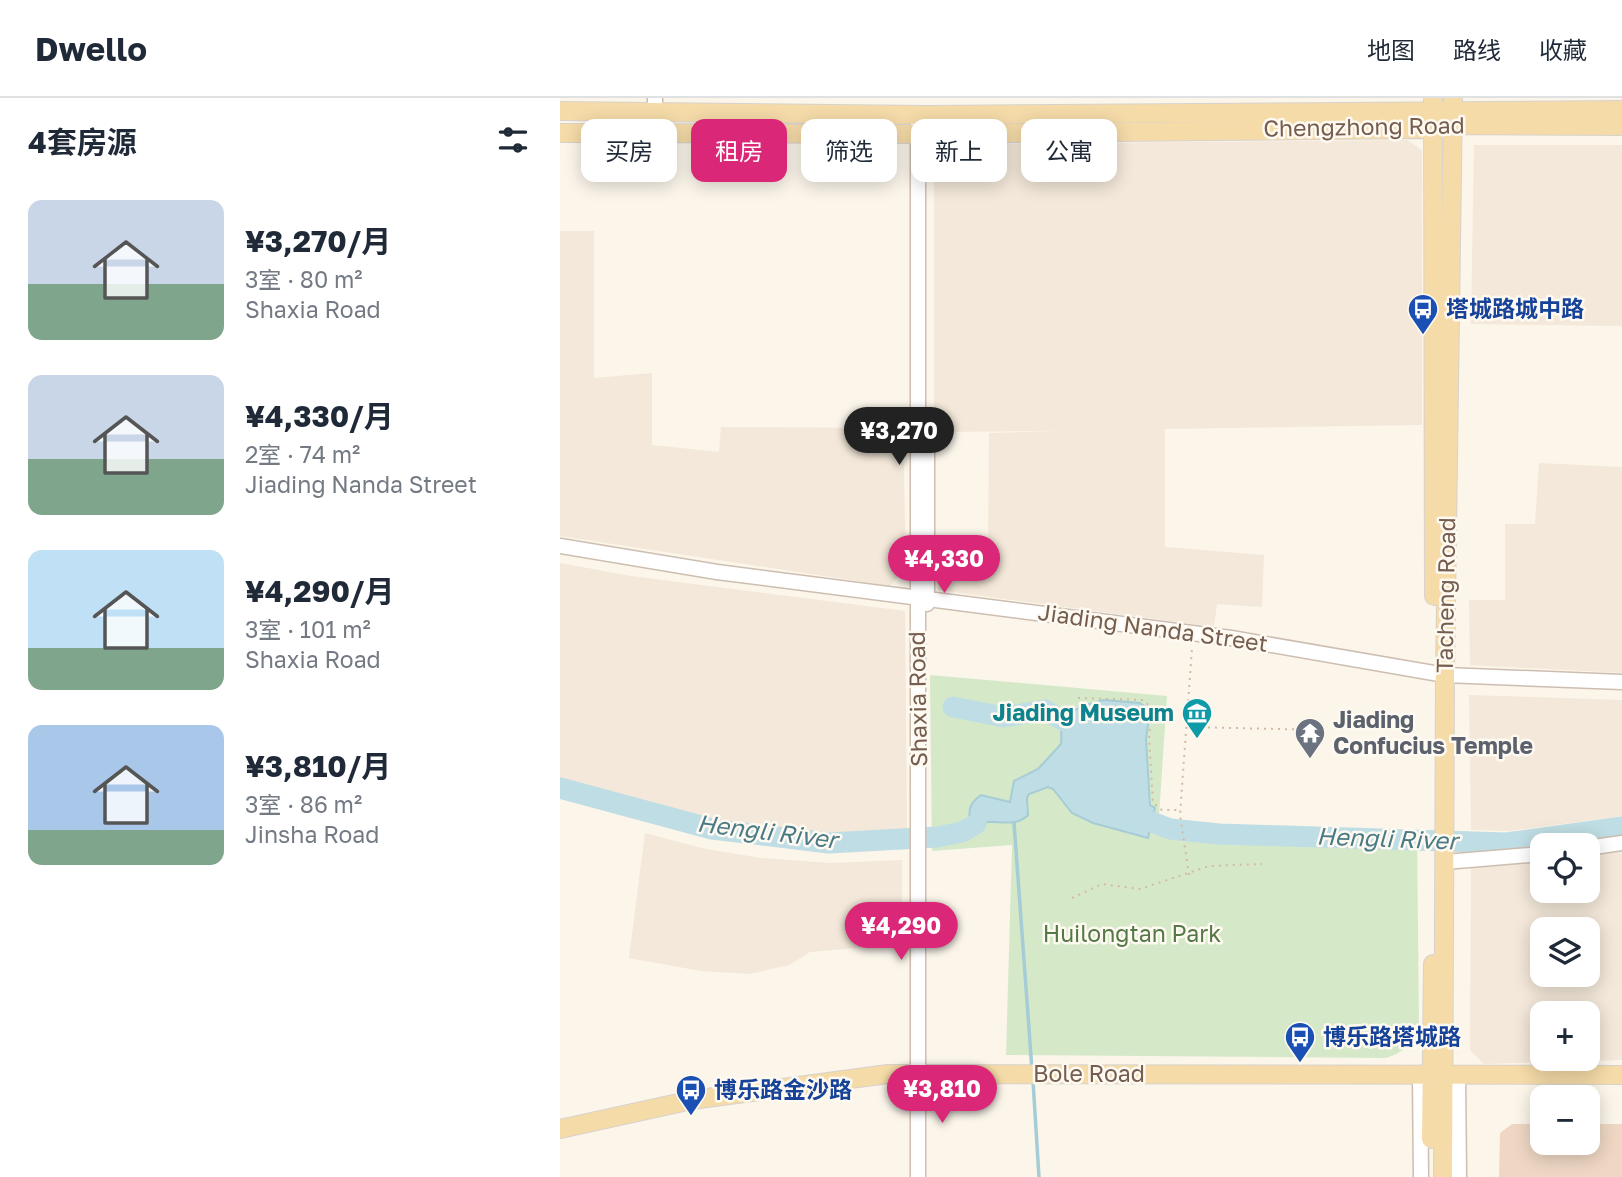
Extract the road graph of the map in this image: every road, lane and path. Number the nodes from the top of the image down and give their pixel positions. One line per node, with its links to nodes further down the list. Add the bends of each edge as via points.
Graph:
1 (655, 105): 3 (main road, Chengzhong Road); 5 (main road, Chengzhong Road)
2 (1622, 110): 4 (main road)
3 (560, 111)
4 (1442, 111): 5 (main road, Chengzhong Road); 7 (main road, Chengzhong Road); 9 (main road, Chengzhong Road, via 1423,129); 15 (main road, Tacheng Road)
5 (923, 115): 6 (street, Shaxia Road)
6 (923, 119)
7 (1622, 126)
8 (560, 133): 10 (main road, Chengzhong Road)
9 (1007, 133)
10 (911, 134)
11 (921, 182): 13 (street, Shaxia Road)
12 (560, 546): 13 (street, Jiading Nanda Street, via 717,572)
13 (922, 596): 14 (street, Jiading Nanda Street); 28 (street); 28 (street, Shaxia Road)
14 (1193, 633): 15 (street, Jiading Nanda Street); 18 (path)
15 (1440, 674): 16 (street, Jiading Nanda Street); 24 (main road, Tacheng Road)
16 (1622, 682)
17 (1078, 698): 20 (path, via 1143,700 1152,708 1153,803 1162,810)
18 (1186, 726): 19 (path); 20 (path)
19 (1324, 730)
20 (1181, 810): 26 (path)
21 (1622, 843): 22 (street)
22 (1600, 846)
23 (1530, 854): 24 (street)
24 (1441, 857): 29 (main road, Tacheng Road)
25 (1262, 864): 26 (path, via 1209,866)
26 (1189, 875): 27 (path, via 1140,889 1102,884)
27 (1072, 898)
28 (921, 1073): 29 (main road, Bole Road); 31 (main road, Bole Road, via 692,1100); 32 (street); 33 (street)
29 (1438, 1075): 30 (main road, Bole Road); 34 (street); 35 (main road, Tacheng Road); 36 (main road, Tacheng Road); 37 (street)
30 (1622, 1075)
31 (560, 1129)
32 (918, 1177)
33 (926, 1177)
34 (1420, 1177)
35 (1432, 1177)
36 (1443, 1177)
37 (1459, 1177)

